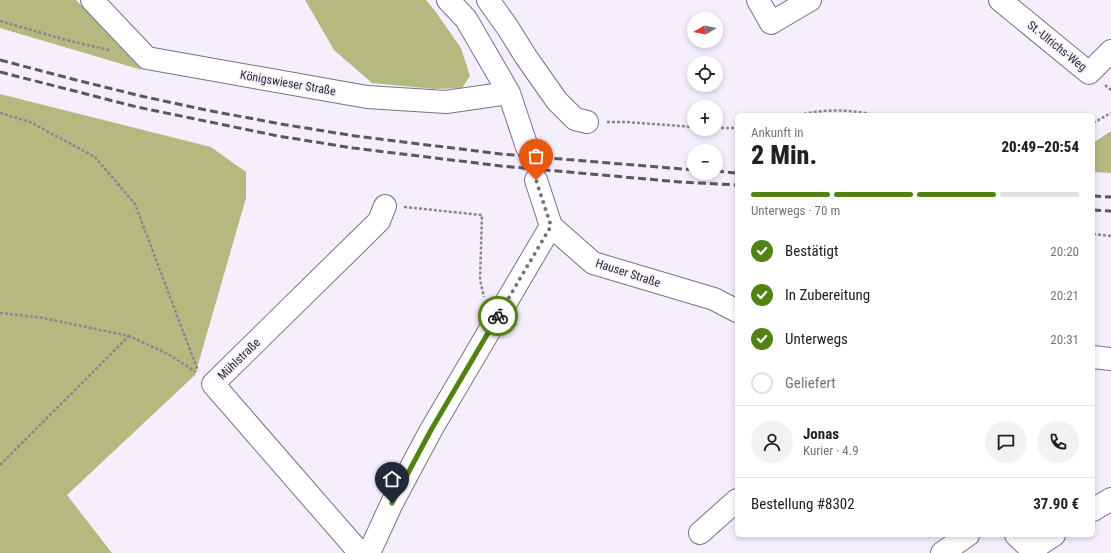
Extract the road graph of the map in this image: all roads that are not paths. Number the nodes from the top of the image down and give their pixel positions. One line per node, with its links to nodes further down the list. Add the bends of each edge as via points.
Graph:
1 (92, 0): 8 (street, Königswieser Straße, via 147,58 367,97 446,102)
2 (448, 0): 8 (street, via 466,19)
3 (488, 0): 9 (street, via 557,101 575,119)
4 (758, 0): 5 (street, via 771,23)
5 (810, 0)
6 (1000, 0): 7 (street, St.-Ulrichs-Weg, via 1089,73)
7 (1111, 51)
8 (509, 93): 10 (street)
9 (587, 122)
10 (527, 148)
11 (536, 180): 13 (street)
12 (385, 206): 25 (street, Mühlstraße, via 379,221 212,384)
13 (551, 226): 14 (street, Hauser Straße, via 593,263 714,299); 26 (street, via 428,436)
14 (735, 310)
15 (1095, 357): 16 (street)
16 (1111, 359)
17 (1111, 499): 19 (street)
18 (735, 502): 20 (street)
19 (1095, 509)
20 (700, 533)
21 (965, 537): 27 (street)
22 (1018, 537): 24 (street)
23 (1051, 537): 24 (street)
24 (1033, 551)
25 (360, 553)
26 (368, 553)
27 (942, 553)

